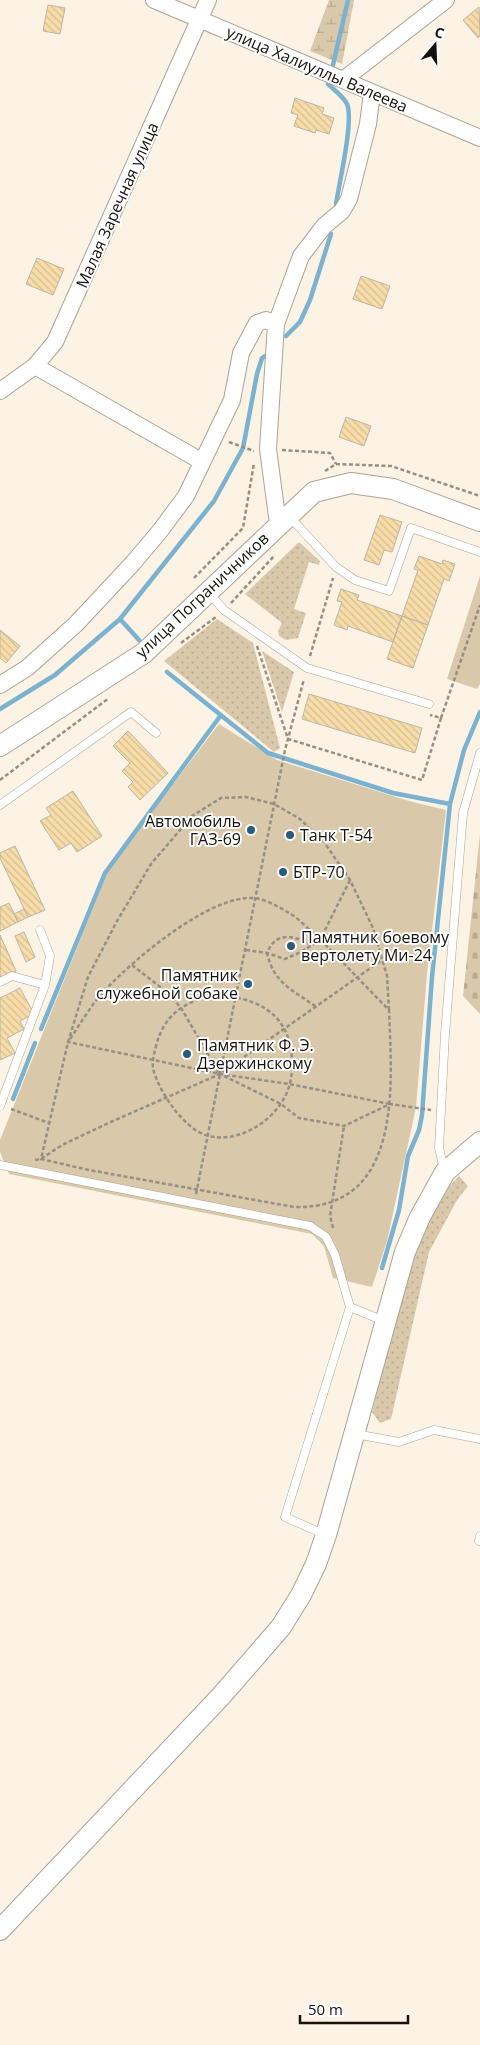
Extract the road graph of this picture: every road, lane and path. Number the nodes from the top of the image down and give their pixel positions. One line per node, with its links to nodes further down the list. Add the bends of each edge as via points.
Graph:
1 (154, 0): 4 (street, улица Халиуллы Валеева)
2 (208, 0): 4 (street, Малая Заречная улица)
3 (446, 0): 5 (street)
4 (201, 18): 5 (street, улица Халиуллы Валеева); 9 (street, Малая Заречная улица, via 55,342)
5 (343, 80): 6 (street, улица Халиуллы Валеева)
6 (372, 93): 7 (street, улица Халиуллы Валеева); 8 (street, via 368,124 349,199 301,256)
7 (480, 138)
8 (276, 324): 13 (street, via 266,320 257,323 251,332 241,353 232,400); 16 (street, via 268,449)
9 (36, 366): 10 (street, Малая Заречная улица); 13 (street)
10 (0, 391)
11 (238, 445): 12 (path)
12 (249, 449)
13 (201, 461): 27 (street, via 186,496 133,563 76,624 27,668)
14 (320, 474): 15 (path, via 336,464 390,466)
15 (480, 496)
16 (283, 520): 17 (street, улица Пограничников, via 314,492 351,483 393,489); 20 (lane); 21 (street, улица Пограничников)
17 (480, 521)
18 (281, 548): 23 (path)
19 (480, 552): 20 (lane, via 411,528 389,591 355,580)
20 (336, 567): 26 (path)
21 (207, 592): 23 (lane); 34 (street, улица Пограничников, via 144,653)
22 (480, 605): 31 (path)
23 (224, 610): 24 (path); 26 (lane)
24 (179, 645)
25 (264, 648): 33 (path, via 256,642)
26 (307, 668): 29 (lane); 33 (path)
27 (0, 684)
28 (109, 698): 36 (path)
29 (429, 704)
30 (423, 712): 31 (path)
31 (441, 718): 33 (path, via 422,780)
32 (156, 733): 38 (lane, via 131,712)
33 (288, 739): 37 (path)
34 (0, 746)
35 (480, 753): 72 (lane, via 463,813 439,1148)
36 (0, 780)
37 (274, 804): 39 (path, via 300,819 324,842); 40 (path); 56 (path, via 246,798 221,798 192,816 152,864 117,922 88,977)
38 (0, 805)
39 (350, 880): 42 (path); 46 (path, via 373,928)
40 (255, 898): 42 (path, via 291,914); 44 (path); 47 (path, via 240,899 209,910 173,932)
41 (40, 930): 50 (lane, via 50,956)
42 (320, 940): 43 (path); 48 (path)
43 (311, 946): 45 (path, via 285,959); 45 (path, via 298,937 281,937 271,943)
44 (246, 950): 45 (path); 51 (path)
45 (267, 953): 52 (path, via 275,976 284,986)
46 (382, 960): 48 (path); 54 (path, via 387,976)
47 (132, 965): 53 (path, via 168,993); 56 (path, via 96,1001)
48 (356, 977): 52 (path); 54 (path)
49 (0, 982): 50 (lane, via 12,976)
50 (45, 985): 63 (lane)
51 (236, 997): 53 (path, via 211,995); 55 (path, via 265,1007); 58 (path)
52 (315, 1006): 55 (path)
53 (181, 1008): 57 (path, via 163,1027); 58 (path)
54 (389, 1010): 62 (path)
55 (285, 1028): 58 (path); 59 (path, via 292,1048 293,1068)
56 (68, 1042): 57 (path); 65 (path)
57 (152, 1060): 58 (path); 60 (path)
58 (220, 1074): 59 (path); 60 (path); 61 (path); 67 (path)
59 (289, 1084): 61 (path); 62 (path)
60 (166, 1098): 67 (path, via 188,1124); 69 (path, via 62,1145)
61 (281, 1104): 66 (path, via 299,1118); 67 (path, via 259,1126 221,1138)
62 (390, 1104): 64 (path); 66 (path); 75 (path, via 379,1157 369,1173 349,1193)
63 (0, 1106): 65 (path)
64 (426, 1109)
65 (49, 1123): 69 (path)
66 (344, 1126): 75 (path)
67 (207, 1136): 73 (path)
68 (480, 1142): 72 (street)
69 (41, 1159): 70 (path); 73 (path)
70 (32, 1161)
71 (0, 1165): 74 (lane)
72 (445, 1172): 78 (street, via 420,1217 406,1252)
73 (197, 1188): 74 (path); 75 (path, via 294,1207)
74 (194, 1203): 77 (lane, via 310,1226 318,1231 326,1237 335,1255)
75 (332, 1203): 76 (path, via 330,1216)
76 (336, 1232)
77 (350, 1307): 78 (lane); 81 (lane, via 285,1517)
78 (386, 1322): 79 (street)
79 (354, 1434): 80 (lane, via 399,1442 434,1430); 81 (street)
80 (480, 1439)
81 (326, 1535): 82 (street, via 301,1595 281,1627 222,1695)
82 (0, 1930)

